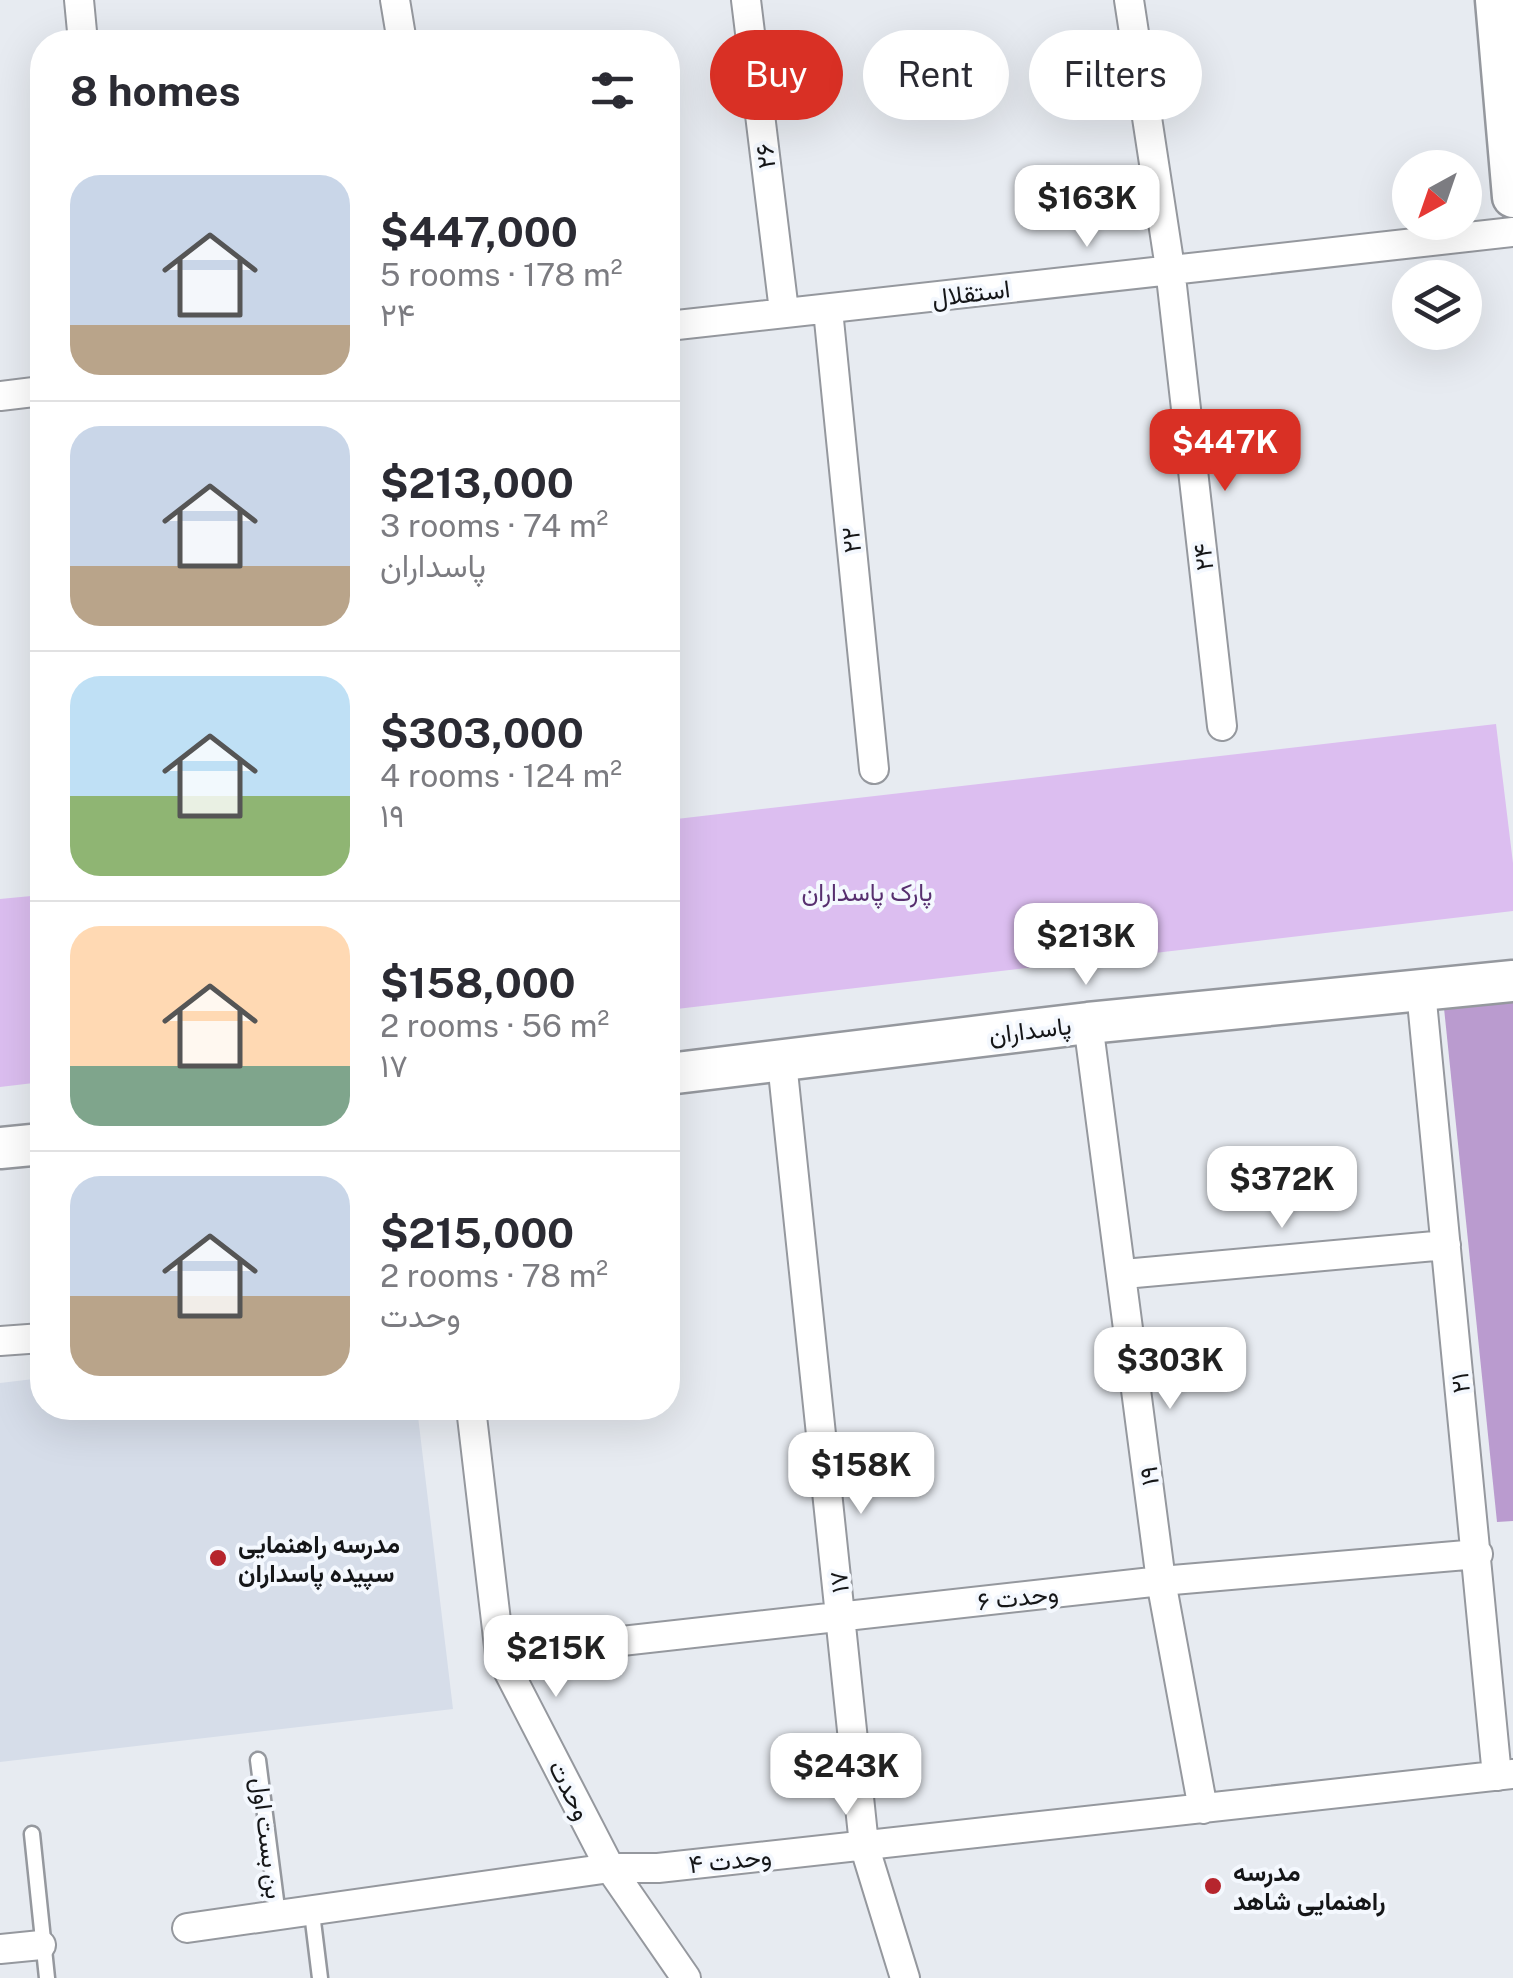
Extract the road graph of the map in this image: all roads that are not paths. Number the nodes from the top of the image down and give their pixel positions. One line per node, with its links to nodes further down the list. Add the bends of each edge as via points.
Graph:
1 (79, 0): 6 (street)
2 (396, 0): 7 (street)
3 (746, 0): 12 (street, ۲۶)
4 (1128, 0): 10 (street, ۲۴)
5 (1496, 0): 8 (street)
6 (82, 30)
7 (400, 30)
8 (1513, 196)
9 (1513, 232): 10 (street, استقلال)
10 (1170, 268): 11 (street, استقلال); 16 (street, ۲۴)
11 (828, 310): 12 (street, استقلال); 17 (street, ۲۲)
12 (784, 312): 13 (street, استقلال)
13 (680, 325)
14 (30, 392): 15 (street)
15 (0, 396)
16 (1222, 726)
17 (874, 769)
18 (1513, 982): 19 (street, پاسداران)
19 (1421, 991): 20 (street, پاسداران); 25 (street, ۲۱)
20 (1088, 1023): 21 (street, پاسداران); 26 (street, ۱۹)
21 (782, 1062): 22 (street, پاسداران); 32 (street, ۱۷)
22 (680, 1073)
23 (30, 1145): 24 (street)
24 (0, 1148)
25 (1446, 1245): 26 (street); 30 (street, ۲۱)
26 (1124, 1274): 31 (street, ۱۹)
27 (30, 1339): 28 (street)
28 (0, 1341)
29 (472, 1420): 39 (street, وحدت, via 500,1655)
30 (1478, 1554): 31 (street, وحدت ۶); 35 (street, ۲۱)
31 (1162, 1581): 32 (street, وحدت ۶); 36 (street, ۱۹)
32 (843, 1617): 33 (street, وحدت ۶); 38 (street, ۱۷)
33 (559, 1648)
34 (258, 1760): 41 (lane, بن بست اول)
35 (1505, 1775): 36 (street, وحدت ۴)
36 (1203, 1810): 38 (street, وحدت ۴)
37 (32, 1834): 43 (lane)
38 (864, 1845): 39 (street, وحدت ۴); 48 (street, ۱۷)
39 (610, 1868): 40 (street, وحدت ۴); 47 (street, وحدت)
40 (312, 1913): 41 (street, وحدت ۴); 46 (lane)
41 (278, 1917): 42 (street, وحدت ۴)
42 (187, 1928)
43 (42, 1945): 44 (street); 45 (lane)
44 (0, 1950)
45 (47, 1978)
46 (320, 1978)
47 (686, 1978)
48 (904, 1978)

